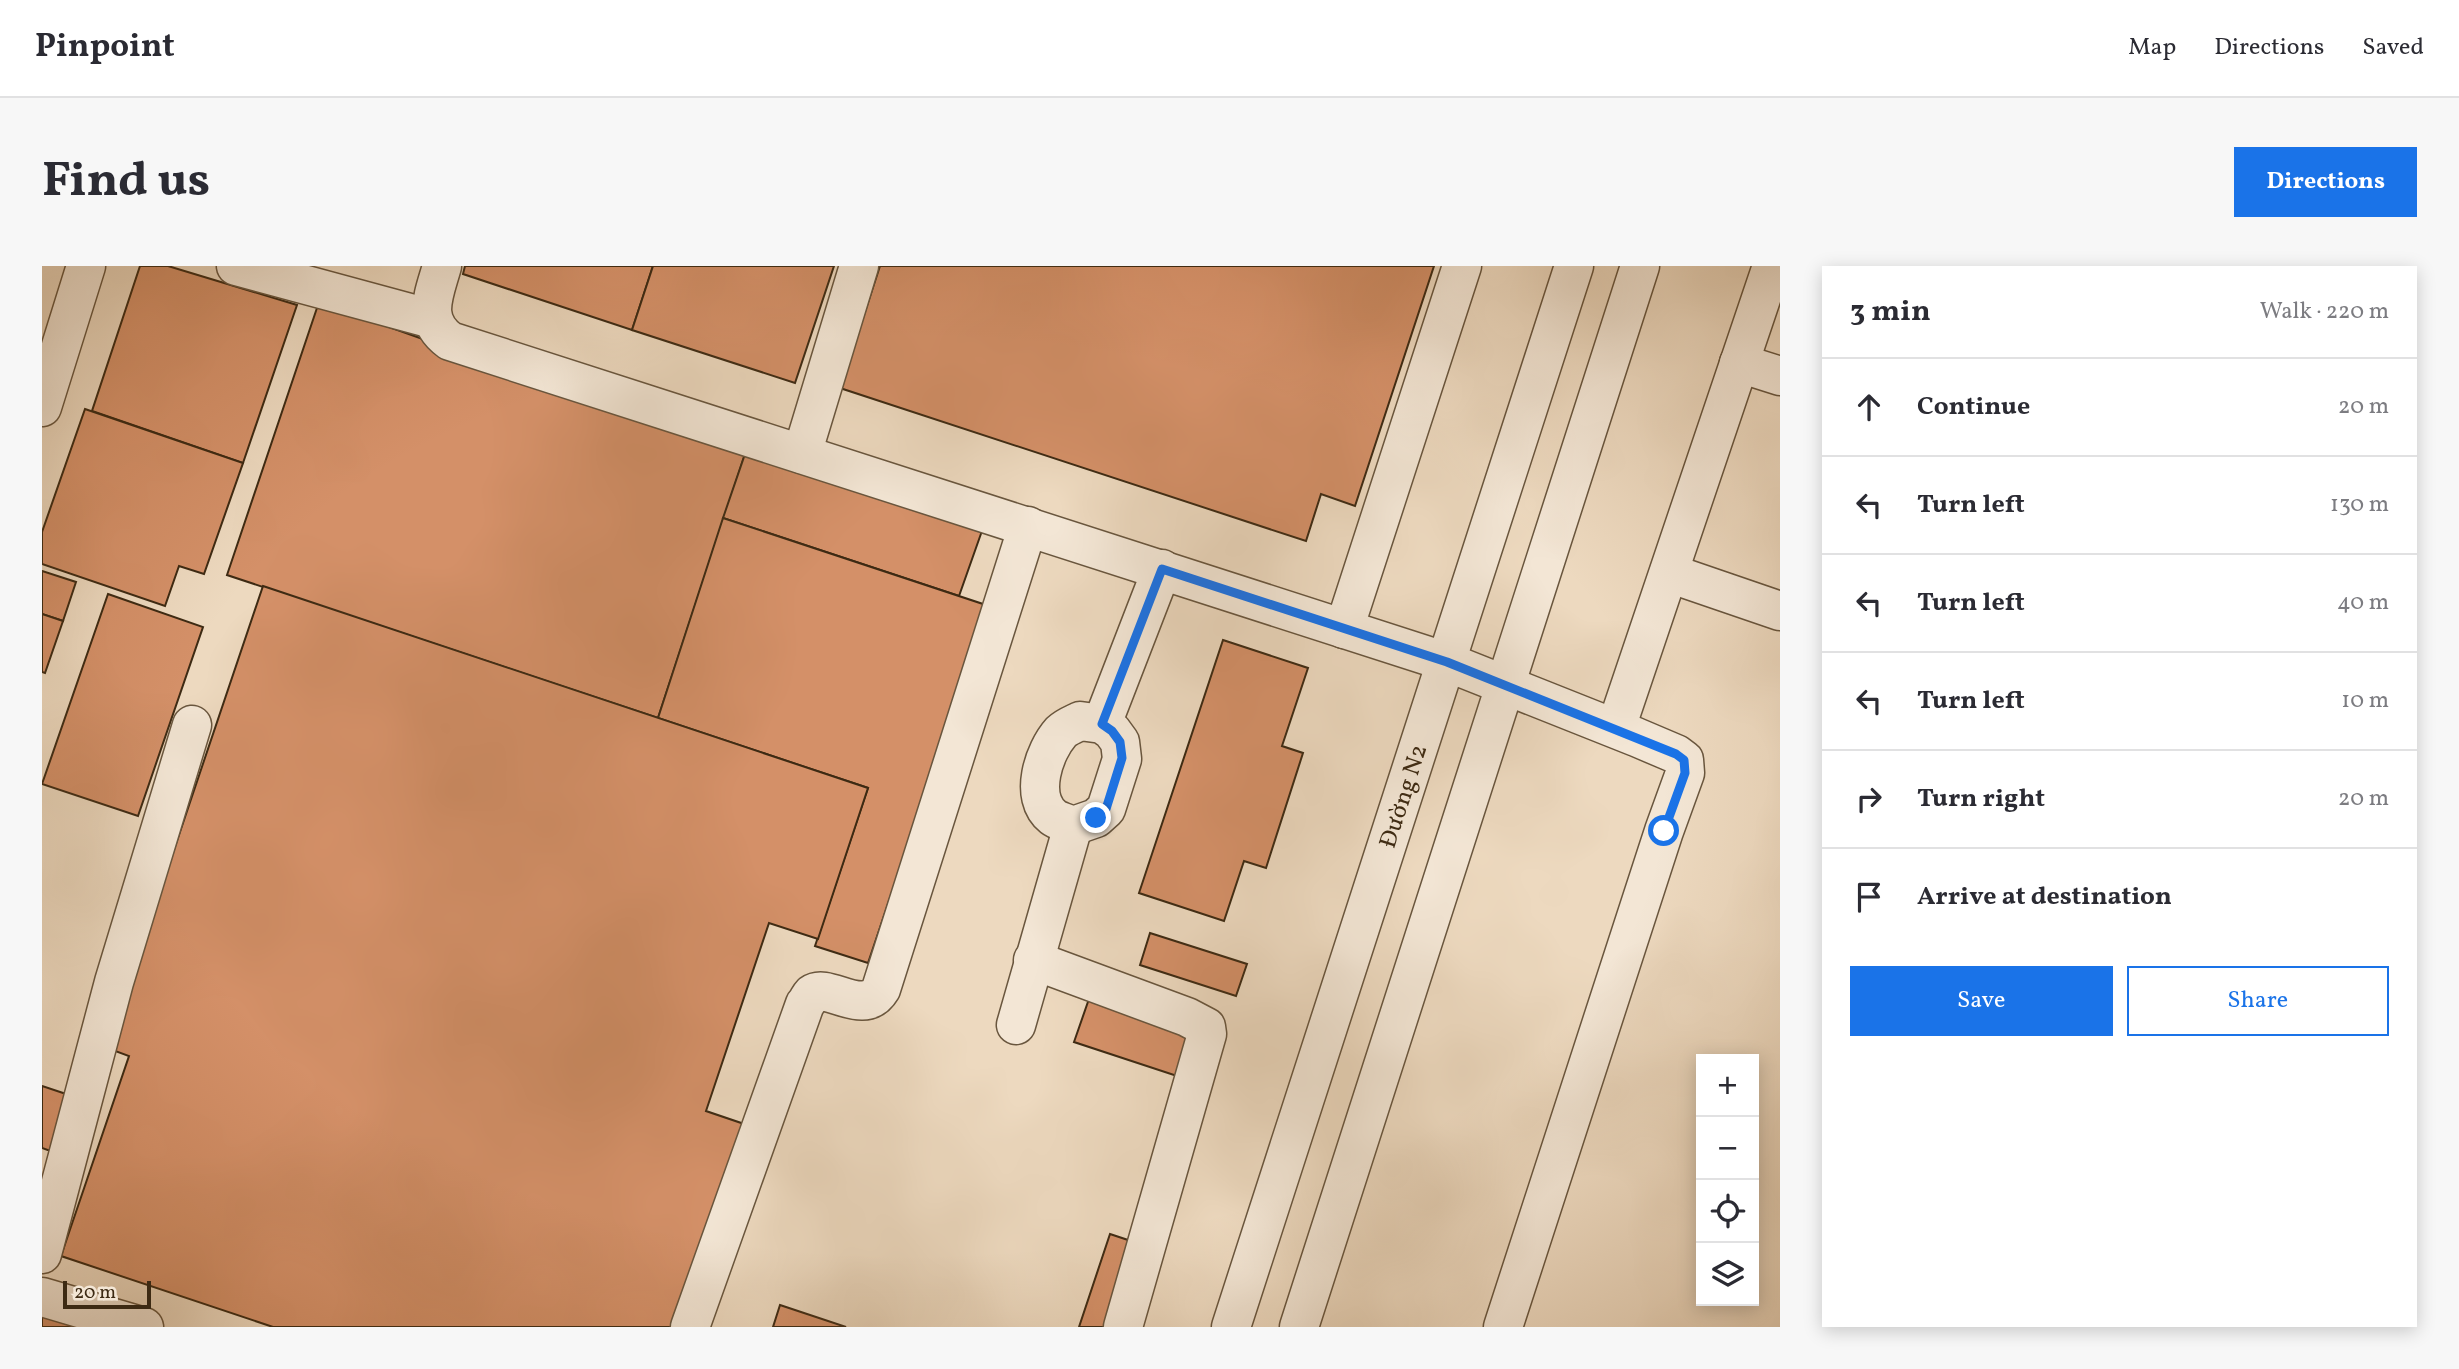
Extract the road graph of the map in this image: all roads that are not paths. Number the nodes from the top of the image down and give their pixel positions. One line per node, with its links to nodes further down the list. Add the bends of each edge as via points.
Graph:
1 (86, 266): 12 (street)
2 (236, 266): 9 (street)
3 (442, 266): 9 (street)
4 (859, 266): 13 (street)
5 (1462, 266): 18 (street)
6 (1574, 266): 19 (street, Đường N2)
7 (1640, 266): 20 (street)
8 (1772, 266): 10 (street)
9 (432, 319): 13 (street, via 450,341)
10 (1739, 363): 11 (street); 16 (street)
11 (1780, 376)
12 (42, 407)
13 (802, 454): 14 (street)
14 (1028, 526): 15 (street); 30 (street, via 881,989 870,1000 818,992 806,1004)
15 (1162, 569): 18 (street); 21 (street)
16 (1669, 573): 17 (street); 23 (street)
17 (1780, 611)
18 (1344, 629): 19 (street)
19 (1447, 662): 20 (street); 32 (street, Đường N2)
20 (1506, 684): 23 (street); 33 (street)
21 (1102, 724): 24 (street, via 1120,742 1122,758 1115,786 1106,809); 24 (street, via 1080,721 1063,729 1051,746 1040,781 1046,808 1053,817)
22 (192, 725): 27 (street, via 114,982)
23 (1616, 729): 34 (street, via 1676,754 1684,760 1685,773)
24 (1073, 826): 25 (street)
25 (1033, 960): 26 (street); 31 (street, via 1206,1027 1204,1048)
26 (1016, 1025)
27 (42, 1254)
28 (42, 1297): 29 (street)
29 (144, 1327)
30 (690, 1327)
31 (1123, 1327)
32 (1231, 1327)
33 (1299, 1327)
34 (1503, 1327)

